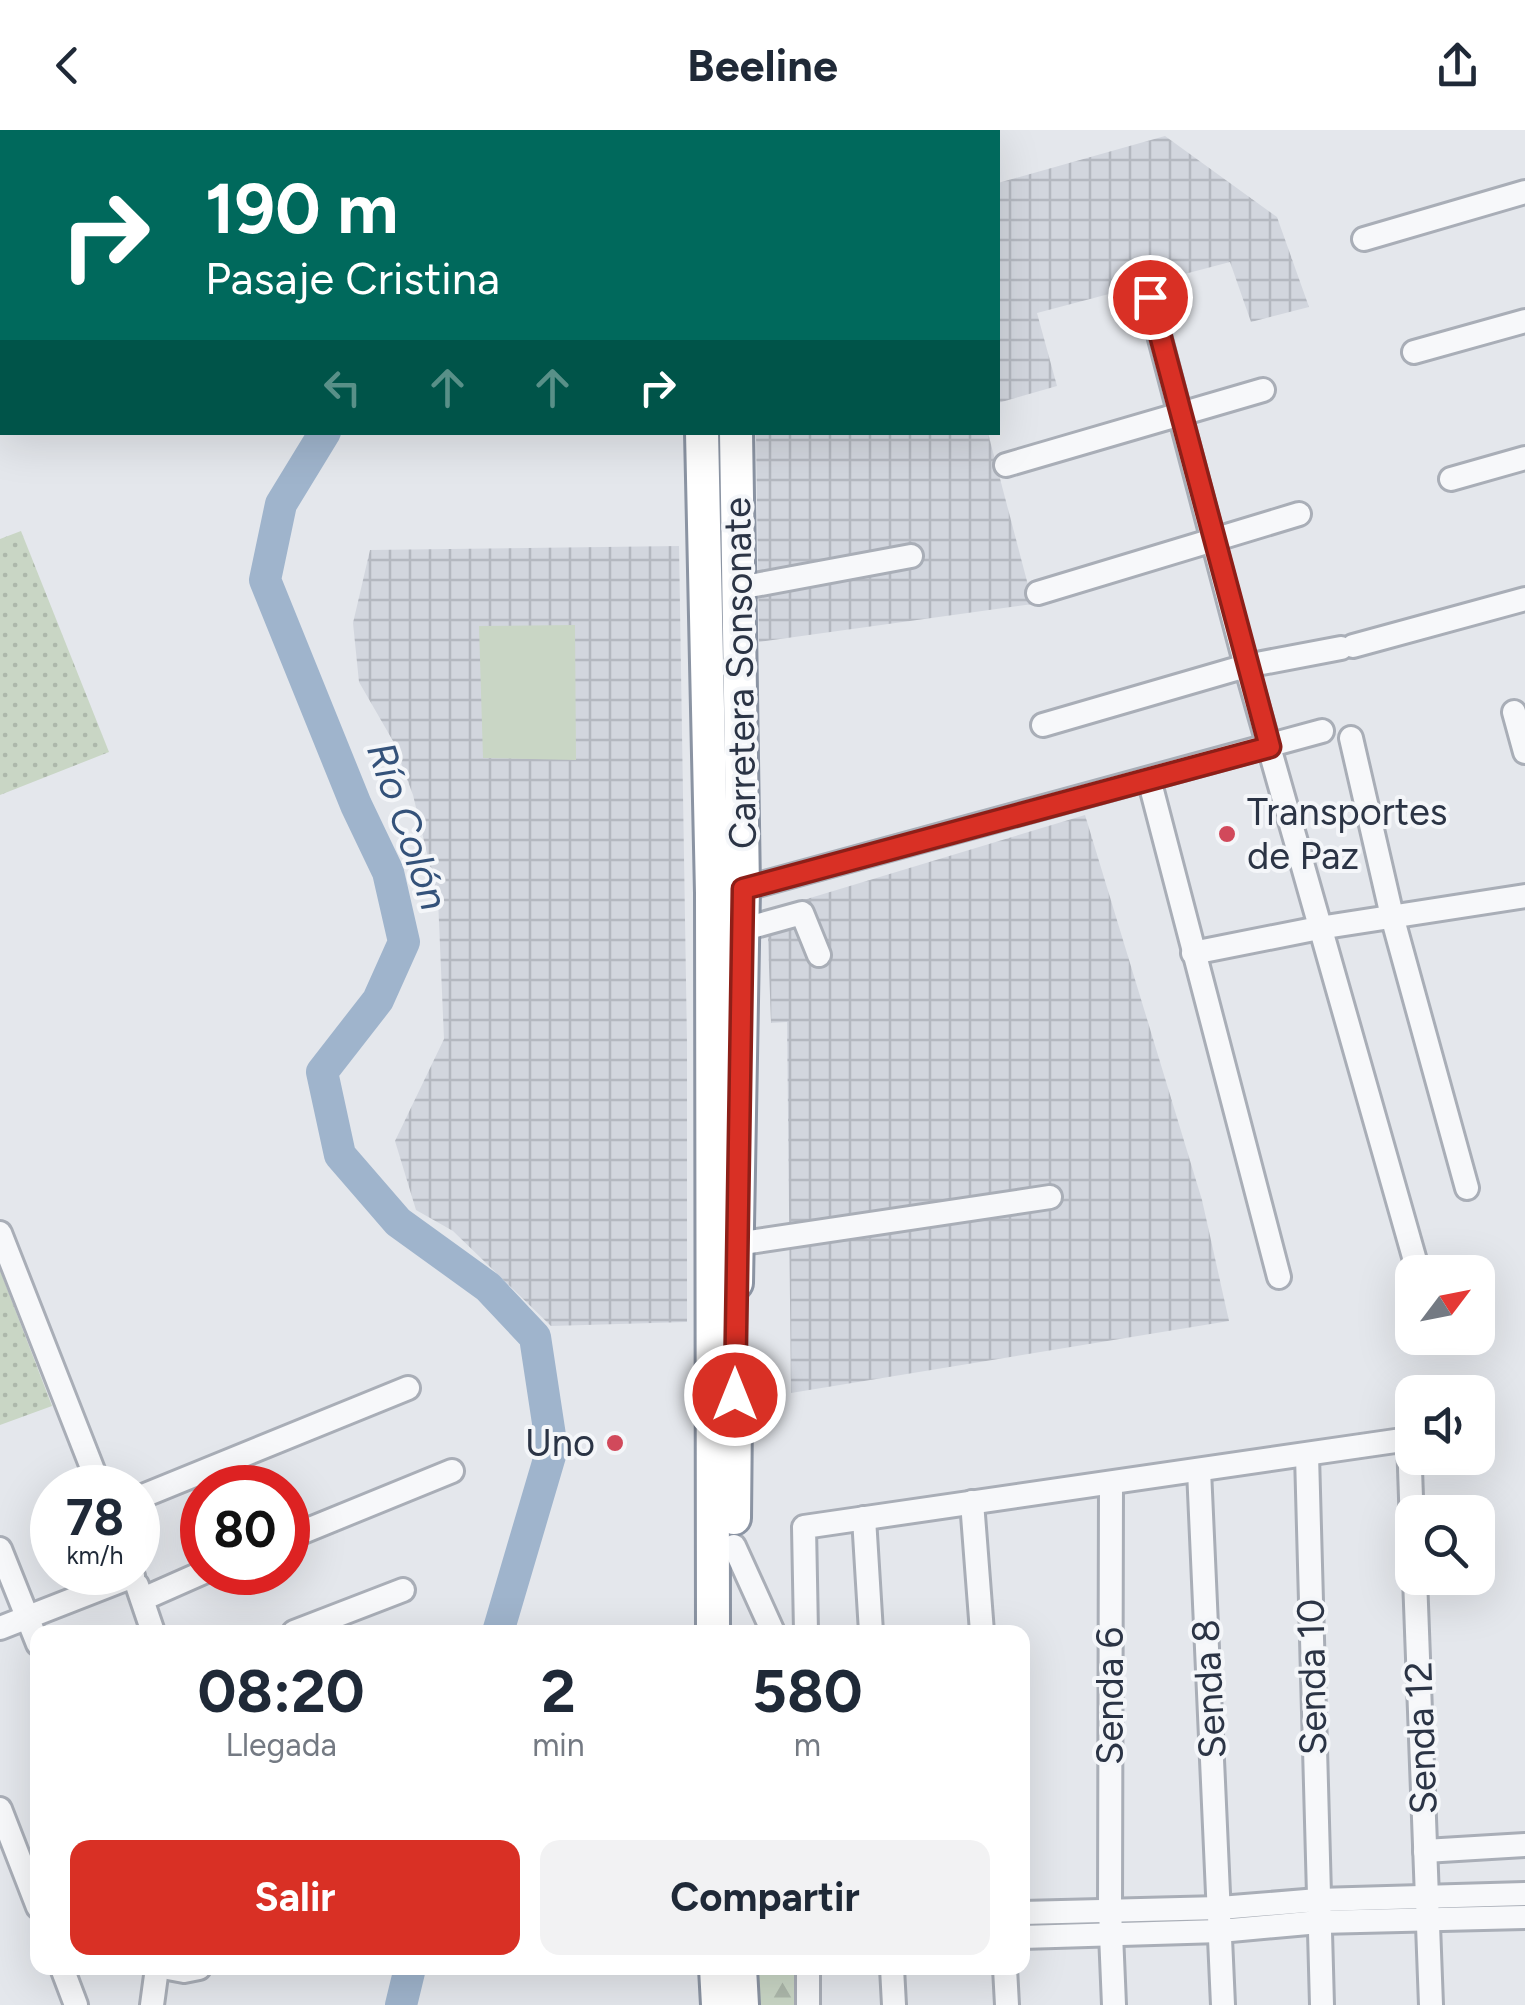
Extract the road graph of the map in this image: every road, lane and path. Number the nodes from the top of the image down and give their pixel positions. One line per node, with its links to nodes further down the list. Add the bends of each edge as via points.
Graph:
1 (1525, 192): 2 (street)
2 (1364, 239)
3 (1150, 297): 7 (street)
4 (1525, 320): 5 (street)
5 (1414, 352)
6 (1263, 390): 7 (street)
7 (1182, 414): 11 (street); 14 (street)
8 (702, 435): 63 (highway, via 712,893)
9 (736, 435): 16 (highway, Carretera Sonsonate)
10 (1525, 458): 12 (street)
11 (1006, 466)
12 (1451, 479)
13 (1299, 514): 14 (street)
14 (1214, 540): 17 (street); 19 (street)
15 (910, 556): 16 (street)
16 (739, 588): 27 (highway, Carretera Sonsonate)
17 (1038, 593)
18 (1525, 599): 19 (street, via 1347,647)
19 (1246, 666): 21 (street); 24 (street)
20 (1514, 712): 25 (street)
21 (1043, 725)
22 (1322, 731): 24 (street)
23 (1351, 738): 29 (street)
24 (1270, 747): 26 (street); 30 (street)
25 (1525, 752)
26 (1149, 779): 27 (street); 33 (street)
27 (743, 889): 31 (highway, Carretera Sonsonate)
28 (1518, 897): 29 (street)
29 (1392, 916): 30 (street); 34 (street)
30 (1319, 928): 33 (street); 38 (street)
31 (741, 930): 32 (street, via 802,913); 37 (highway, Carretera Sonsonate)
32 (819, 954)
33 (1193, 954): 39 (street)
34 (1467, 1188)
35 (1050, 1196): 37 (street)
36 (0, 1233): 42 (street)
37 (736, 1244): 51 (highway, Carretera Sonsonate)
38 (1413, 1255)
39 (1279, 1277)
40 (408, 1388): 46 (street)
41 (1307, 1455): 43 (street); 47 (street, via 1409,1440); 77 (street, Senda 10)
42 (91, 1465)
43 (1199, 1470): 45 (street); 80 (street, Senda 8)
44 (452, 1471): 50 (street)
45 (1110, 1483): 48 (street); 81 (street, Senda 6)
46 (160, 1489)
47 (1411, 1495)
48 (972, 1502): 49 (street); 68 (street)
49 (864, 1518): 66 (street, via 804,1527); 67 (street)
50 (310, 1529)
51 (734, 1546): 64 (highway, Carretera Sonsonate); 65 (street)
52 (0, 1549): 59 (street)
53 (180, 1583): 58 (street)
54 (403, 1590): 62 (street)
55 (81, 1595): 59 (street)
56 (141, 1595): 58 (street)
57 (1415, 1595): 72 (street, Senda 12)
58 (143, 1600): 61 (street)
59 (27, 1617): 60 (street); 69 (street)
60 (30, 1625)
61 (151, 1625)
62 (312, 1625)
63 (713, 1625)
64 (735, 1625)
65 (770, 1625)
66 (806, 1625)
67 (871, 1625)
68 (981, 1625)
69 (0, 1628)
70 (0, 1809): 73 (street)
71 (1525, 1845): 72 (street)
72 (1426, 1851): 76 (street, Senda 12)
73 (9, 1859): 74 (street)
74 (30, 1893)
75 (1525, 1894): 76 (street)
76 (1428, 1910): 77 (street); 79 (street); 100 (street, Senda 12)
77 (1319, 1911): 80 (street); 99 (street, Senda 10)
78 (1030, 1914): 81 (street)
79 (1525, 1917)
80 (1220, 1920): 81 (street); 98 (street, Senda 8)
81 (1111, 1922): 82 (street); 97 (street, Senda 6)
82 (1030, 1936)
83 (65, 1975): 90 (street)
84 (156, 1975): 91 (street)
85 (716, 1975): 92 (highway)
86 (740, 1975): 93 (highway)
87 (808, 1975): 94 (street)
88 (892, 1975): 95 (street)
89 (1005, 1975): 96 (street)
90 (76, 2005)
91 (152, 2005)
92 (718, 2005)
93 (742, 2005)
94 (808, 2005)
95 (894, 2005)
96 (1007, 2005)
97 (1114, 2005)
98 (1223, 2005)
99 (1322, 2005)
100 (1432, 2005)

